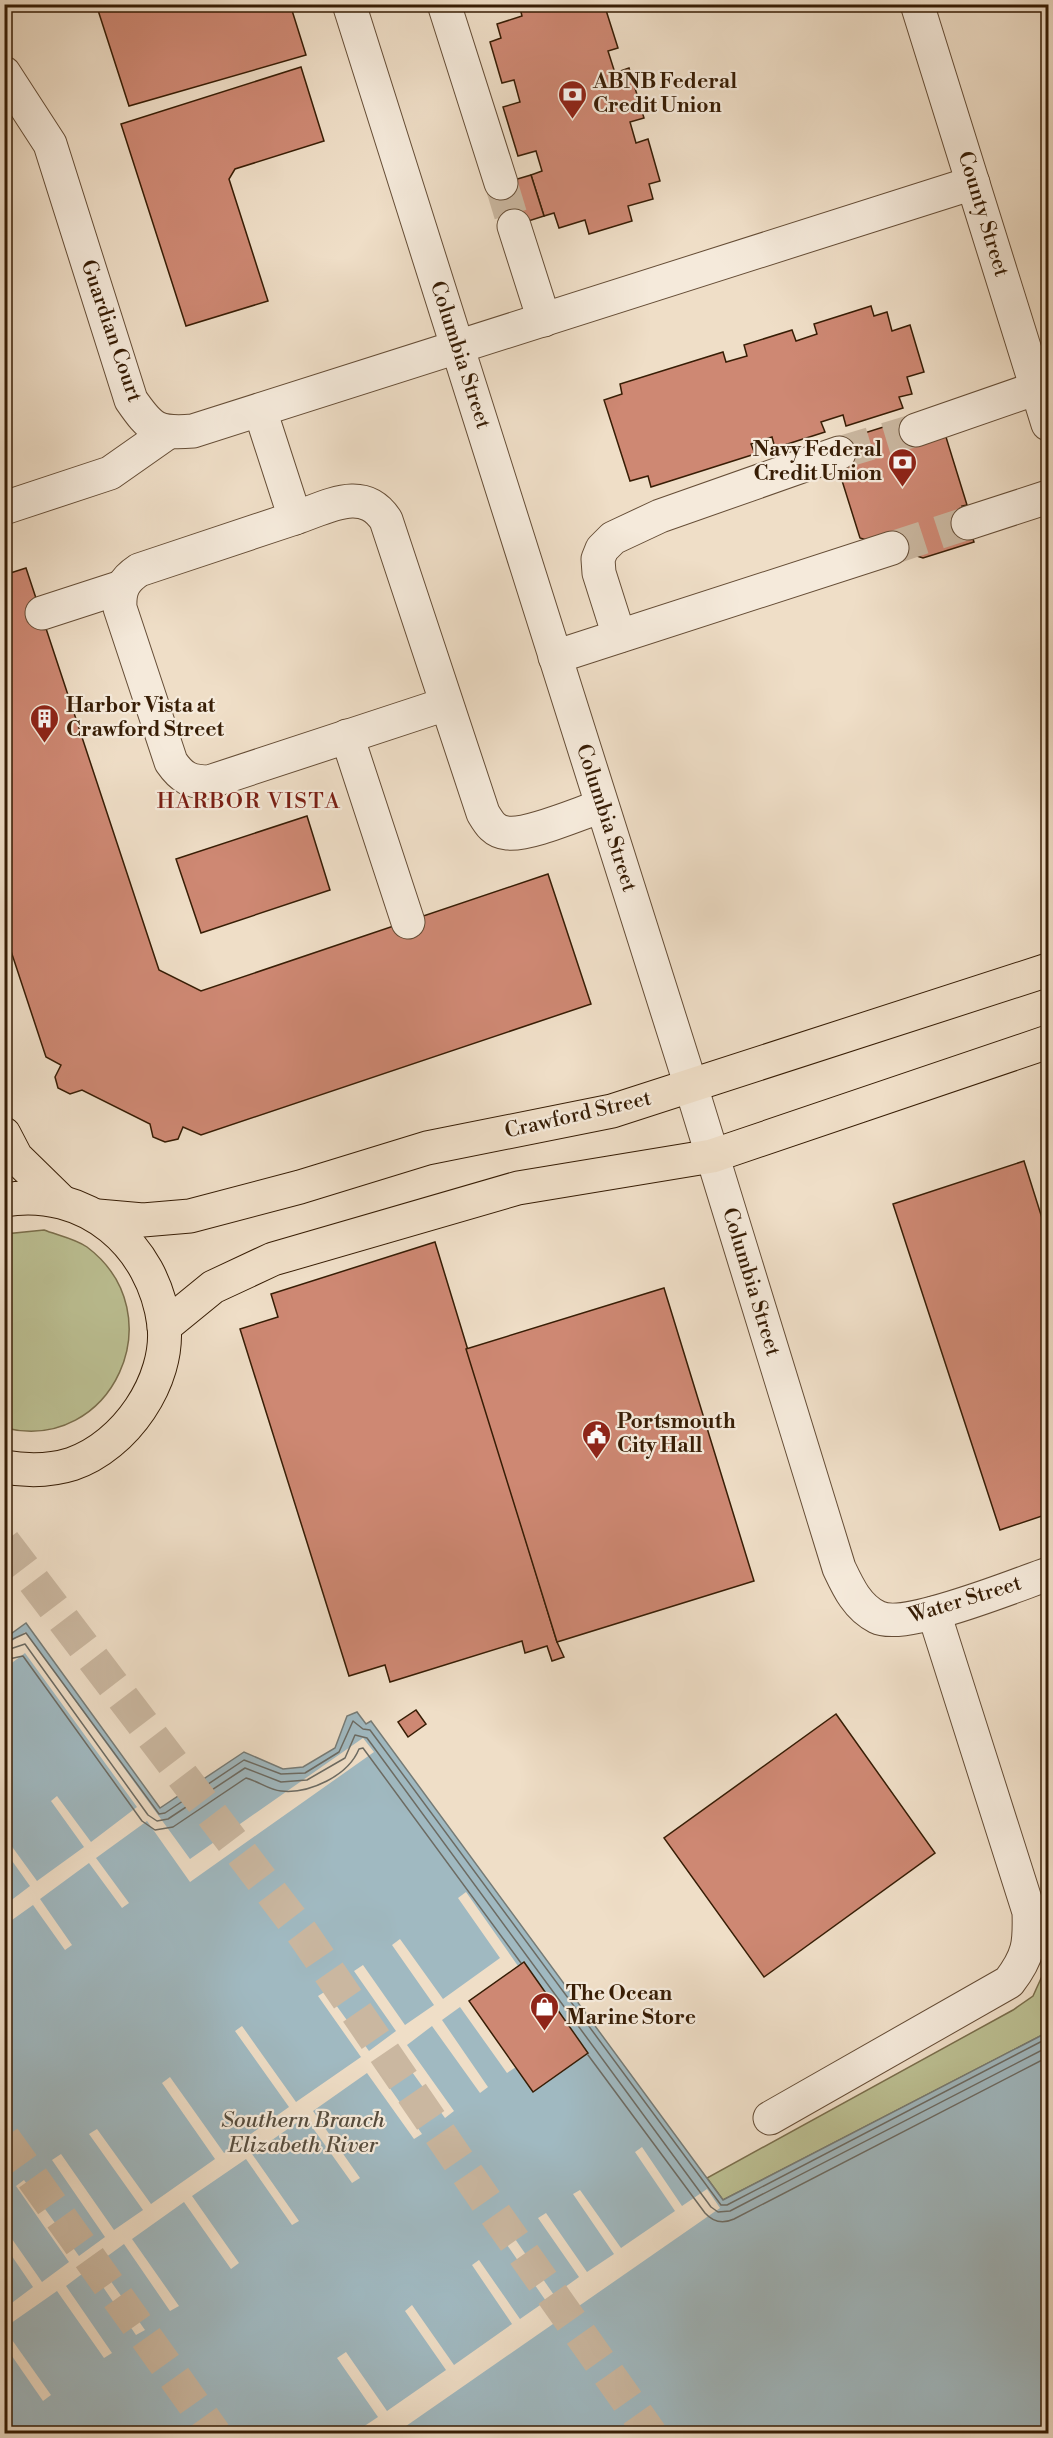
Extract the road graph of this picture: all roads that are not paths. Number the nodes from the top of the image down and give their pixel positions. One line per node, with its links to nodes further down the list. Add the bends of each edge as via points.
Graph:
1 (444, 4): 5 (street)
2 (917, 4): 6 (street, County Street)
3 (358, 7): 9 (street, Columbia Street)
4 (4, 73): 14 (street, Guardian Court, via 50,144 131,400 145,421)
5 (501, 183)
6 (973, 183): 8 (street); 10 (street, County Street)
7 (514, 226): 8 (street)
8 (544, 320): 9 (street)
9 (457, 347): 11 (street); 24 (street, Columbia Street)
10 (1037, 388): 12 (street, County Street); 13 (street)
11 (260, 410): 14 (street, via 192,431); 18 (street)
12 (1048, 424)
13 (916, 430)
14 (167, 433): 17 (street, via 110,473)
15 (839, 453): 23 (street, via 660,516 613,538 598,559)
16 (1048, 497): 19 (street)
17 (4, 508)
18 (295, 518): 21 (street, via 140,570 126,578); 25 (street, via 347,501 363,500 377,507 386,520)
19 (968, 523)
20 (892, 548): 23 (street)
21 (122, 587): 22 (street); 26 (street, via 120,608 171,762 179,775 193,782 209,782)
22 (42, 613)
23 (619, 636): 24 (street)
24 (555, 657): 27 (street, Columbia Street)
25 (446, 704): 26 (street); 27 (street, via 491,827 505,833 521,833)
26 (347, 736): 28 (street)
27 (602, 806): 31 (street, Columbia Street)
28 (408, 922)
29 (1048, 970): 31 (main road, Crawford Street)
30 (1048, 1042): 33 (main road)
31 (691, 1086): 33 (street, Columbia Street); 36 (main road, Crawford Street, via 612,1111 427,1148 190,1216 142,1220)
32 (4, 1134): 35 (main road, via 16,1157)
33 (712, 1156): 37 (main road, via 518,1188 273,1259 213,1287); 41 (street, Columbia Street, via 839,1568 854,1598)
34 (4, 1200): 35 (main road, via 22,1197)
35 (61, 1201): 36 (main road)
36 (98, 1216): 37 (main road, via 132,1245 154,1283)
37 (164, 1327): 38 (main road, via 159,1371 141,1411 111,1443 73,1464 29,1471)
38 (4, 1467)
39 (1048, 1574): 40 (street, Water Street)
40 (934, 1613): 41 (street, Water Street, via 892,1622); 42 (street, via 1029,1912 1030,1944 1023,1964 1010,1982)
41 (881, 1619)
42 (770, 2118)

